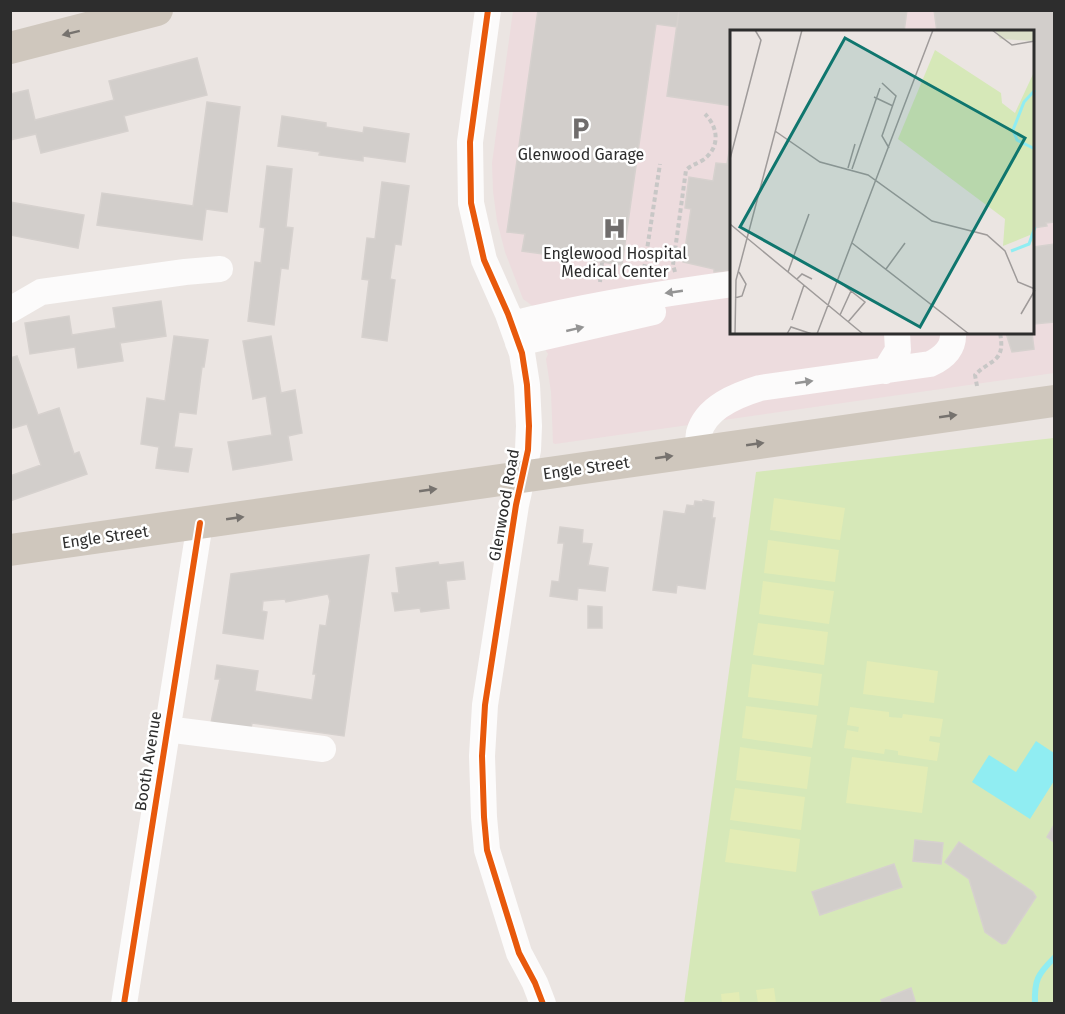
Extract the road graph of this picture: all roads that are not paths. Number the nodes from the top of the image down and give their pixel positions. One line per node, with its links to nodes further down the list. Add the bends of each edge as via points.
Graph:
1 (157, 10): 3 (main road, one-way to 3)
2 (488, 10): 8 (street, Glenwood Road, via 470,142 470,191 481,251)
3 (10, 48)
4 (220, 269): 7 (street, via 41,292)
5 (730, 284): 8 (street, one-way to 8, via 568,311)
6 (730, 301): 8 (street, one-way to 6)
7 (10, 310)
8 (515, 334): 14 (street, Glenwood Road, via 529,397 529,441)
9 (897, 334): 11 (street, via 898,350)
10 (952, 334): 11 (street, via 951,346 939,360)
11 (885, 371): 13 (street, one-way to 11, via 704,422 733,397 760,388)
12 (1054, 401): 13 (main road, Engle Street, one-way to 12)
13 (698, 452): 14 (main road, Engle Street, one-way to 13)
14 (523, 477): 15 (main road, Engle Street, one-way to 14); 20 (street, Glenwood Road, via 485,705 484,817 488,850 519,953)
15 (200, 523): 16 (main road, Engle Street); 17 (street, Booth Avenue)
16 (10, 550)
17 (166, 729): 18 (street); 19 (street, Booth Avenue)
18 (322, 749)
19 (124, 1004)
20 (543, 1004)

